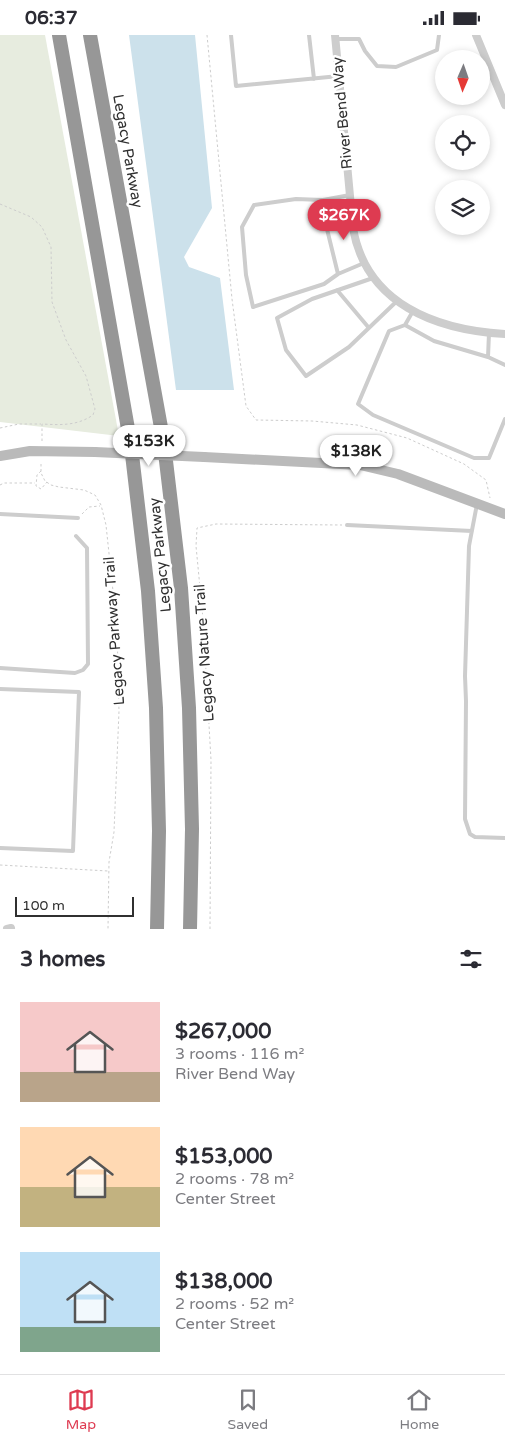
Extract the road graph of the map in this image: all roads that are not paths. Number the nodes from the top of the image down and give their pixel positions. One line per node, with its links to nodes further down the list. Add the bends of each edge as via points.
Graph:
1 (59, 35): 38 (highway, Legacy Parkway, via 131,446 146,572 156,708)
2 (90, 35): 39 (highway, Legacy Parkway, via 164,444 179,569 189,708)
3 (231, 35): 9 (lane, via 236,86)
4 (309, 35): 9 (lane)
5 (439, 35): 7 (lane, via 437,50 396,67 377,66 360,39)
6 (476, 35): 10 (street)
7 (335, 37): 8 (street, River Bend Way)
8 (339, 76): 9 (lane); 11 (street, River Bend Way)
9 (314, 79)
10 (505, 105)
11 (350, 195): 12 (lane); 13 (street, River Bend Way, via 354,237)
12 (323, 200): 14 (lane); 14 (lane, via 296,199 254,205 242,227 246,275 253,307 324,284)
13 (364, 263): 14 (lane); 15 (street, River Bend Way)
14 (338, 274)
15 (373, 278): 16 (lane); 17 (street, River Bend Way)
16 (337, 290): 20 (lane); 20 (lane, via 277,318 286,350 306,376 349,347)
17 (397, 301): 18 (street, River Bend Way); 20 (lane)
18 (413, 311): 19 (lane); 21 (street, River Bend Way, via 459,328)
19 (405, 325): 23 (lane, via 434,341); 25 (lane, via 389,331 358,404 373,415 474,458 488,457)
20 (369, 328)
21 (489, 333): 22 (street, River Bend Way); 23 (lane)
22 (505, 334)
23 (488, 357): 24 (lane)
24 (505, 365)
25 (505, 419)
26 (0, 455): 27 (street, bridge, via 30,451 95,452 360,465 398,474)
27 (477, 504): 29 (street); 32 (lane)
28 (0, 514): 30 (lane)
29 (505, 515)
30 (78, 518)
31 (346, 525): 32 (lane)
32 (472, 531): 36 (lane, via 465,676 465,819 470,834 475,837)
33 (76, 536): 34 (lane, via 87,548 88,665 75,673)
34 (0, 668)
35 (0, 689): 37 (lane, via 79,692 74,851)
36 (505, 838)
37 (0, 848)
38 (157, 929)
39 (190, 929)

